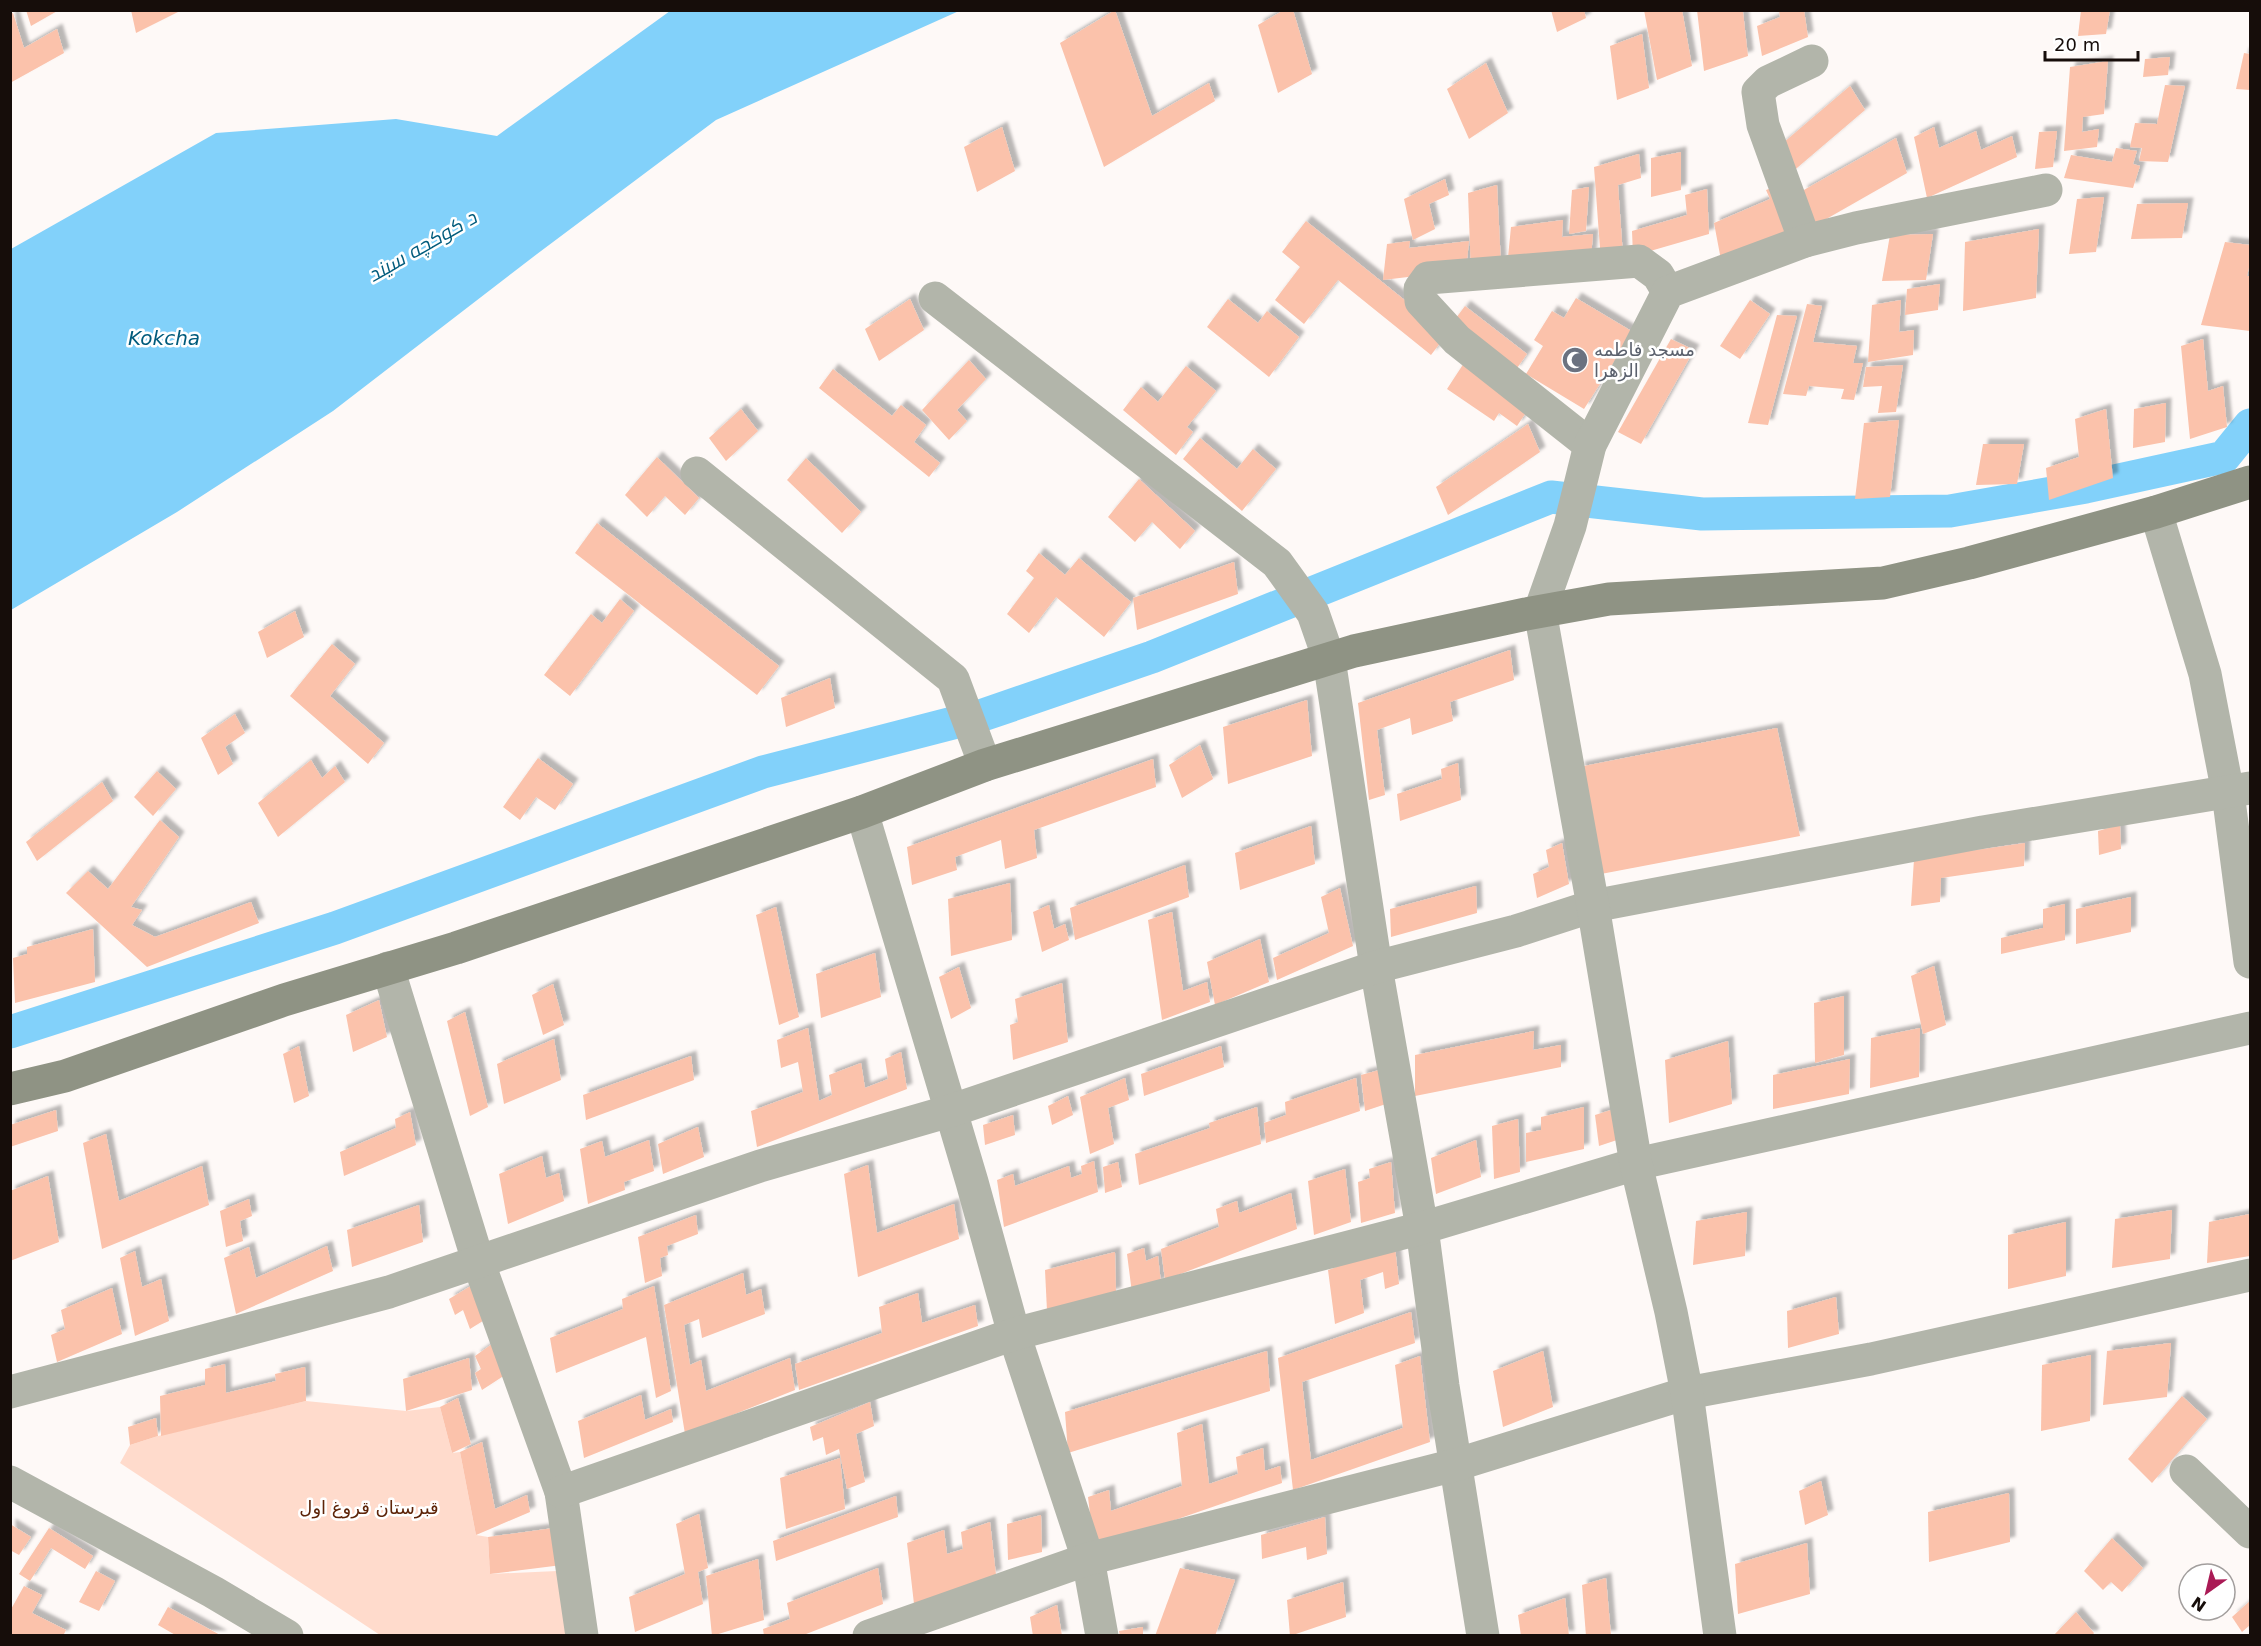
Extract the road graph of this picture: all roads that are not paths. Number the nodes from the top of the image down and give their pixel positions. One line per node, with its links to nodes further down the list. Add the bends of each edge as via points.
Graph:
1 (1812, 61): 3 (street, via 1768,82 1758,92 1763,125)
2 (2046, 190): 3 (street)
3 (1805, 241): 4 (street)
4 (1668, 292): 6 (street); 6 (street, via 1658,275 1639,261 1428,278 1420,289 1421,301 1457,340)
5 (935, 298): 11 (street, via 1277,563 1313,613)
6 (1590, 446): 10 (street, via 1570,526)
7 (697, 473): 12 (street, via 953,679)
8 (2250, 482): 9 (street)
9 (2156, 512): 10 (street, via 1883,583 1609,599); 13 (street)
10 (1540, 611): 11 (street); 15 (street)
11 (1329, 659): 12 (street); 17 (street)
12 (985, 765): 14 (street)
13 (2239, 790): 15 (street, via 1983,832); 16 (street)
14 (862, 812): 18 (street); 21 (street)
15 (1593, 906): 17 (street, via 1516,931); 22 (street)
16 (2250, 962)
17 (1376, 967): 21 (street); 23 (street)
18 (388, 968): 20 (street, via 65,1076); 24 (street)
19 (2250, 1028): 22 (street)
20 (10, 1089)
21 (950, 1111): 24 (street, via 760,1166); 26 (street)
22 (1636, 1164): 23 (street); 28 (street)
23 (1422, 1228): 26 (street); 29 (street)
24 (478, 1261): 27 (street, via 388,1292); 32 (street)
25 (2250, 1275): 28 (street, via 1871,1359)
26 (1014, 1334): 32 (street); 34 (street)
27 (10, 1392)
28 (1686, 1393): 29 (street); 40 (street)
29 (1455, 1465): 34 (street); 39 (street)
30 (2186, 1472): 33 (street)
31 (10, 1482): 35 (street)
32 (561, 1492): 36 (street)
33 (2250, 1532)
34 (1088, 1559): 37 (street); 38 (street)
35 (286, 1635)
36 (582, 1635)
37 (869, 1635)
38 (1102, 1635)
39 (1483, 1635)
40 (1720, 1635)

